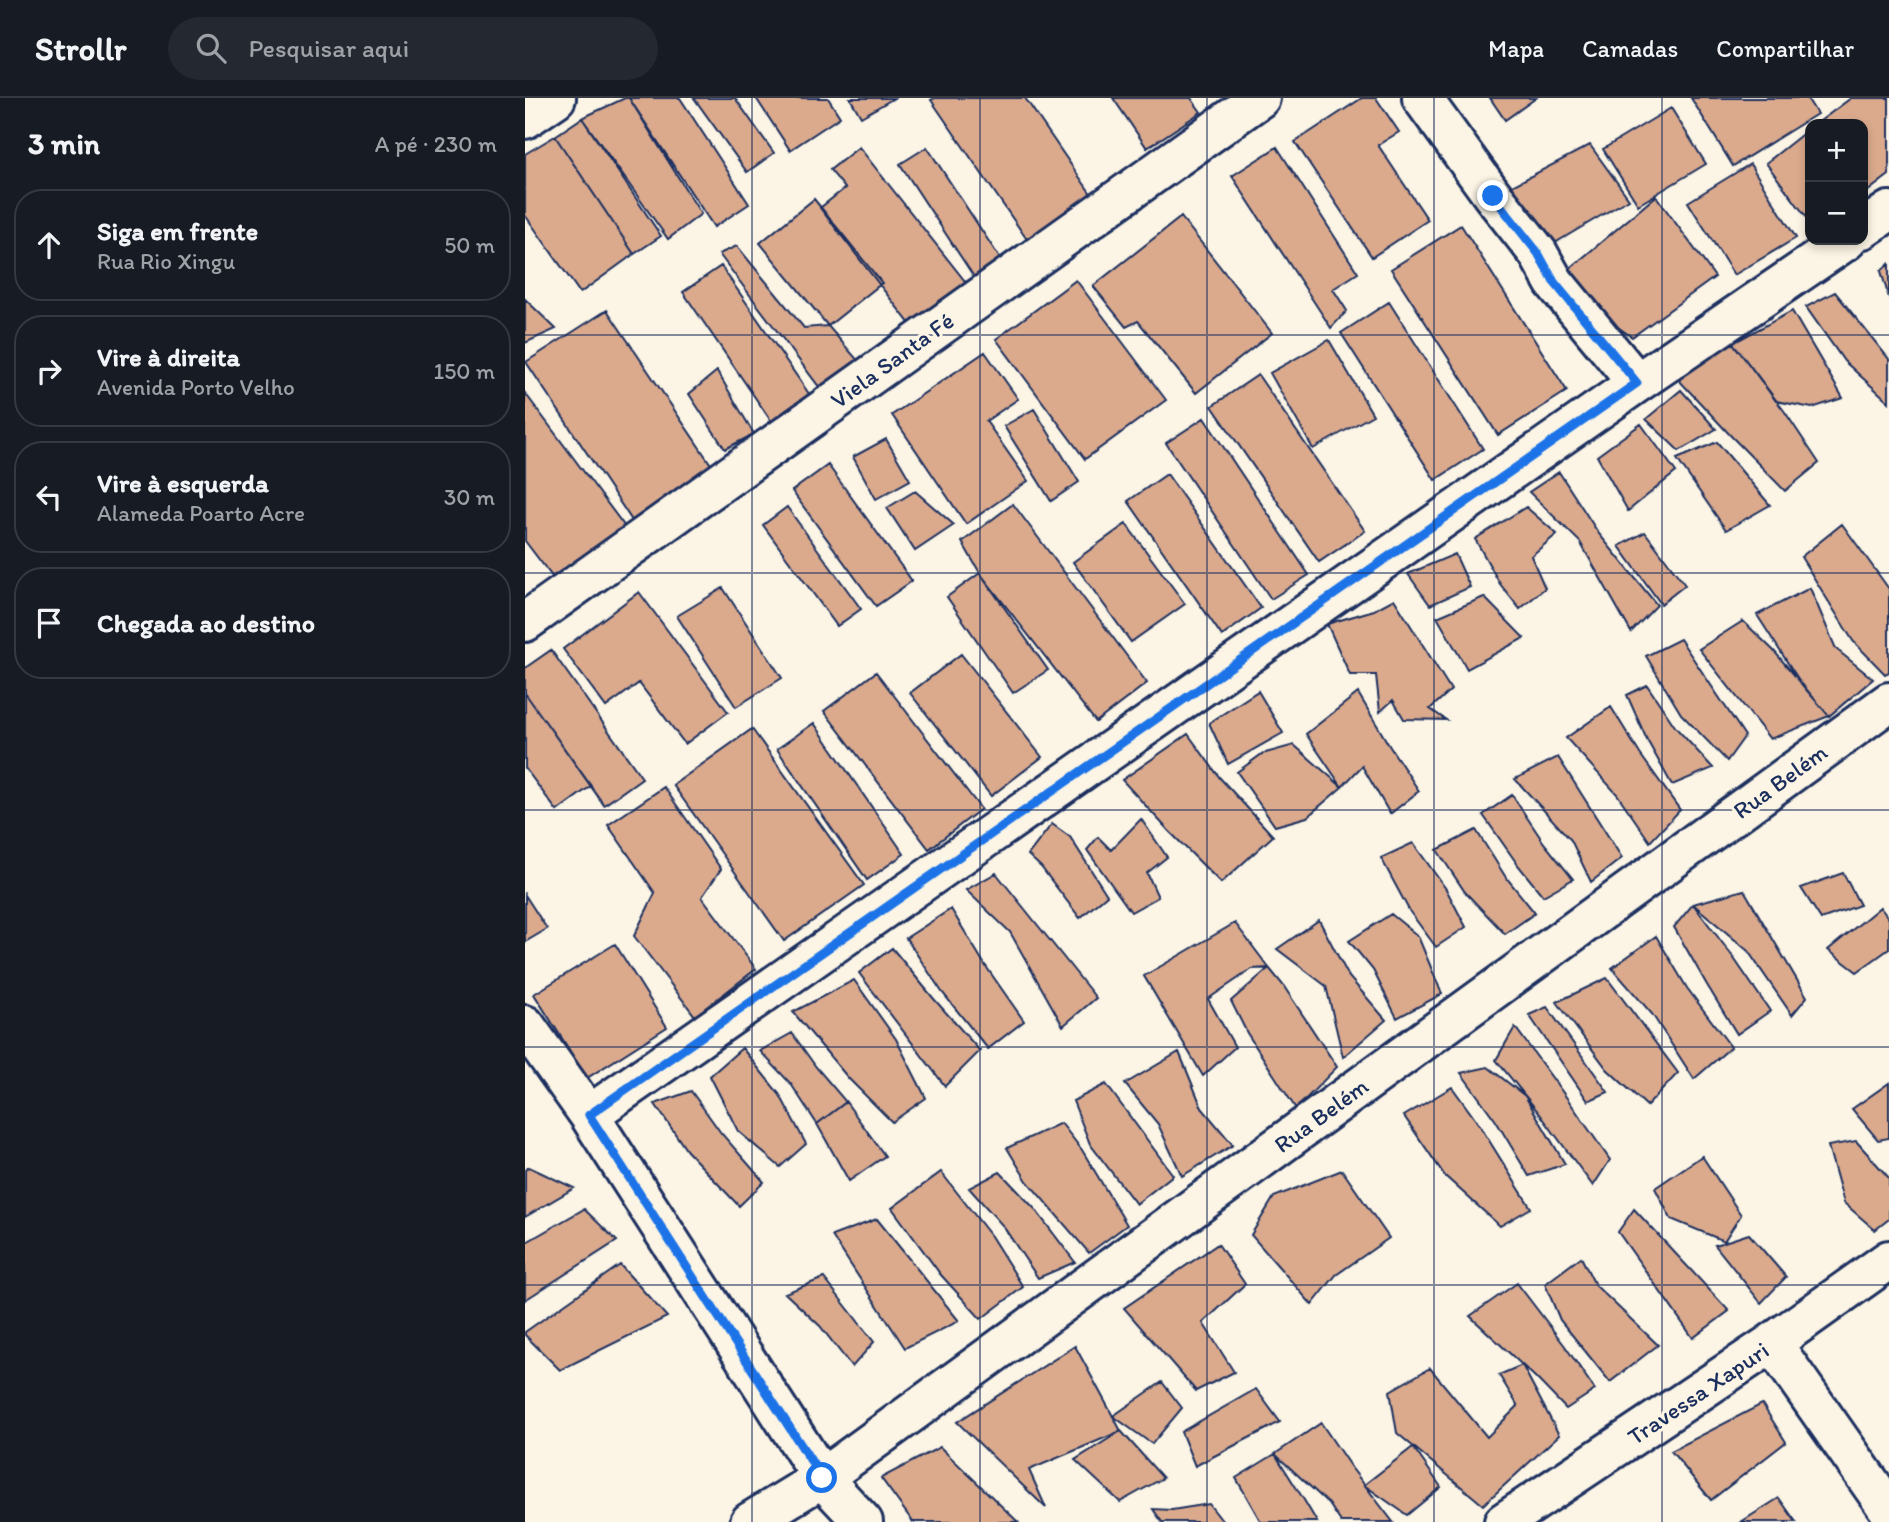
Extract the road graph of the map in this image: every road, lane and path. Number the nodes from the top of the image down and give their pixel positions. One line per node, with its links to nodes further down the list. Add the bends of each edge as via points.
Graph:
1 (556, 98): 4 (street)
2 (1259, 98): 9 (street, Viela Santa Fé)
3 (1422, 98): 8 (street, via 1538,253 1554,282)
4 (525, 119)
5 (1889, 211): 6 (street)
6 (1868, 226)
7 (1840, 245): 8 (street)
8 (1637, 383): 12 (street)
9 (525, 622)
10 (1889, 702): 15 (street, Rua Belém)
11 (525, 1024): 12 (street)
12 (589, 1115): 15 (street)
13 (1889, 1260): 14 (street, Travessa Xapuri)
14 (1772, 1343): 16 (street); 19 (street, Travessa Xapuri)
15 (822, 1478): 17 (street, Rua Belém); 18 (street)
16 (1889, 1510)
17 (750, 1522)
18 (863, 1522)
19 (1504, 1522)

